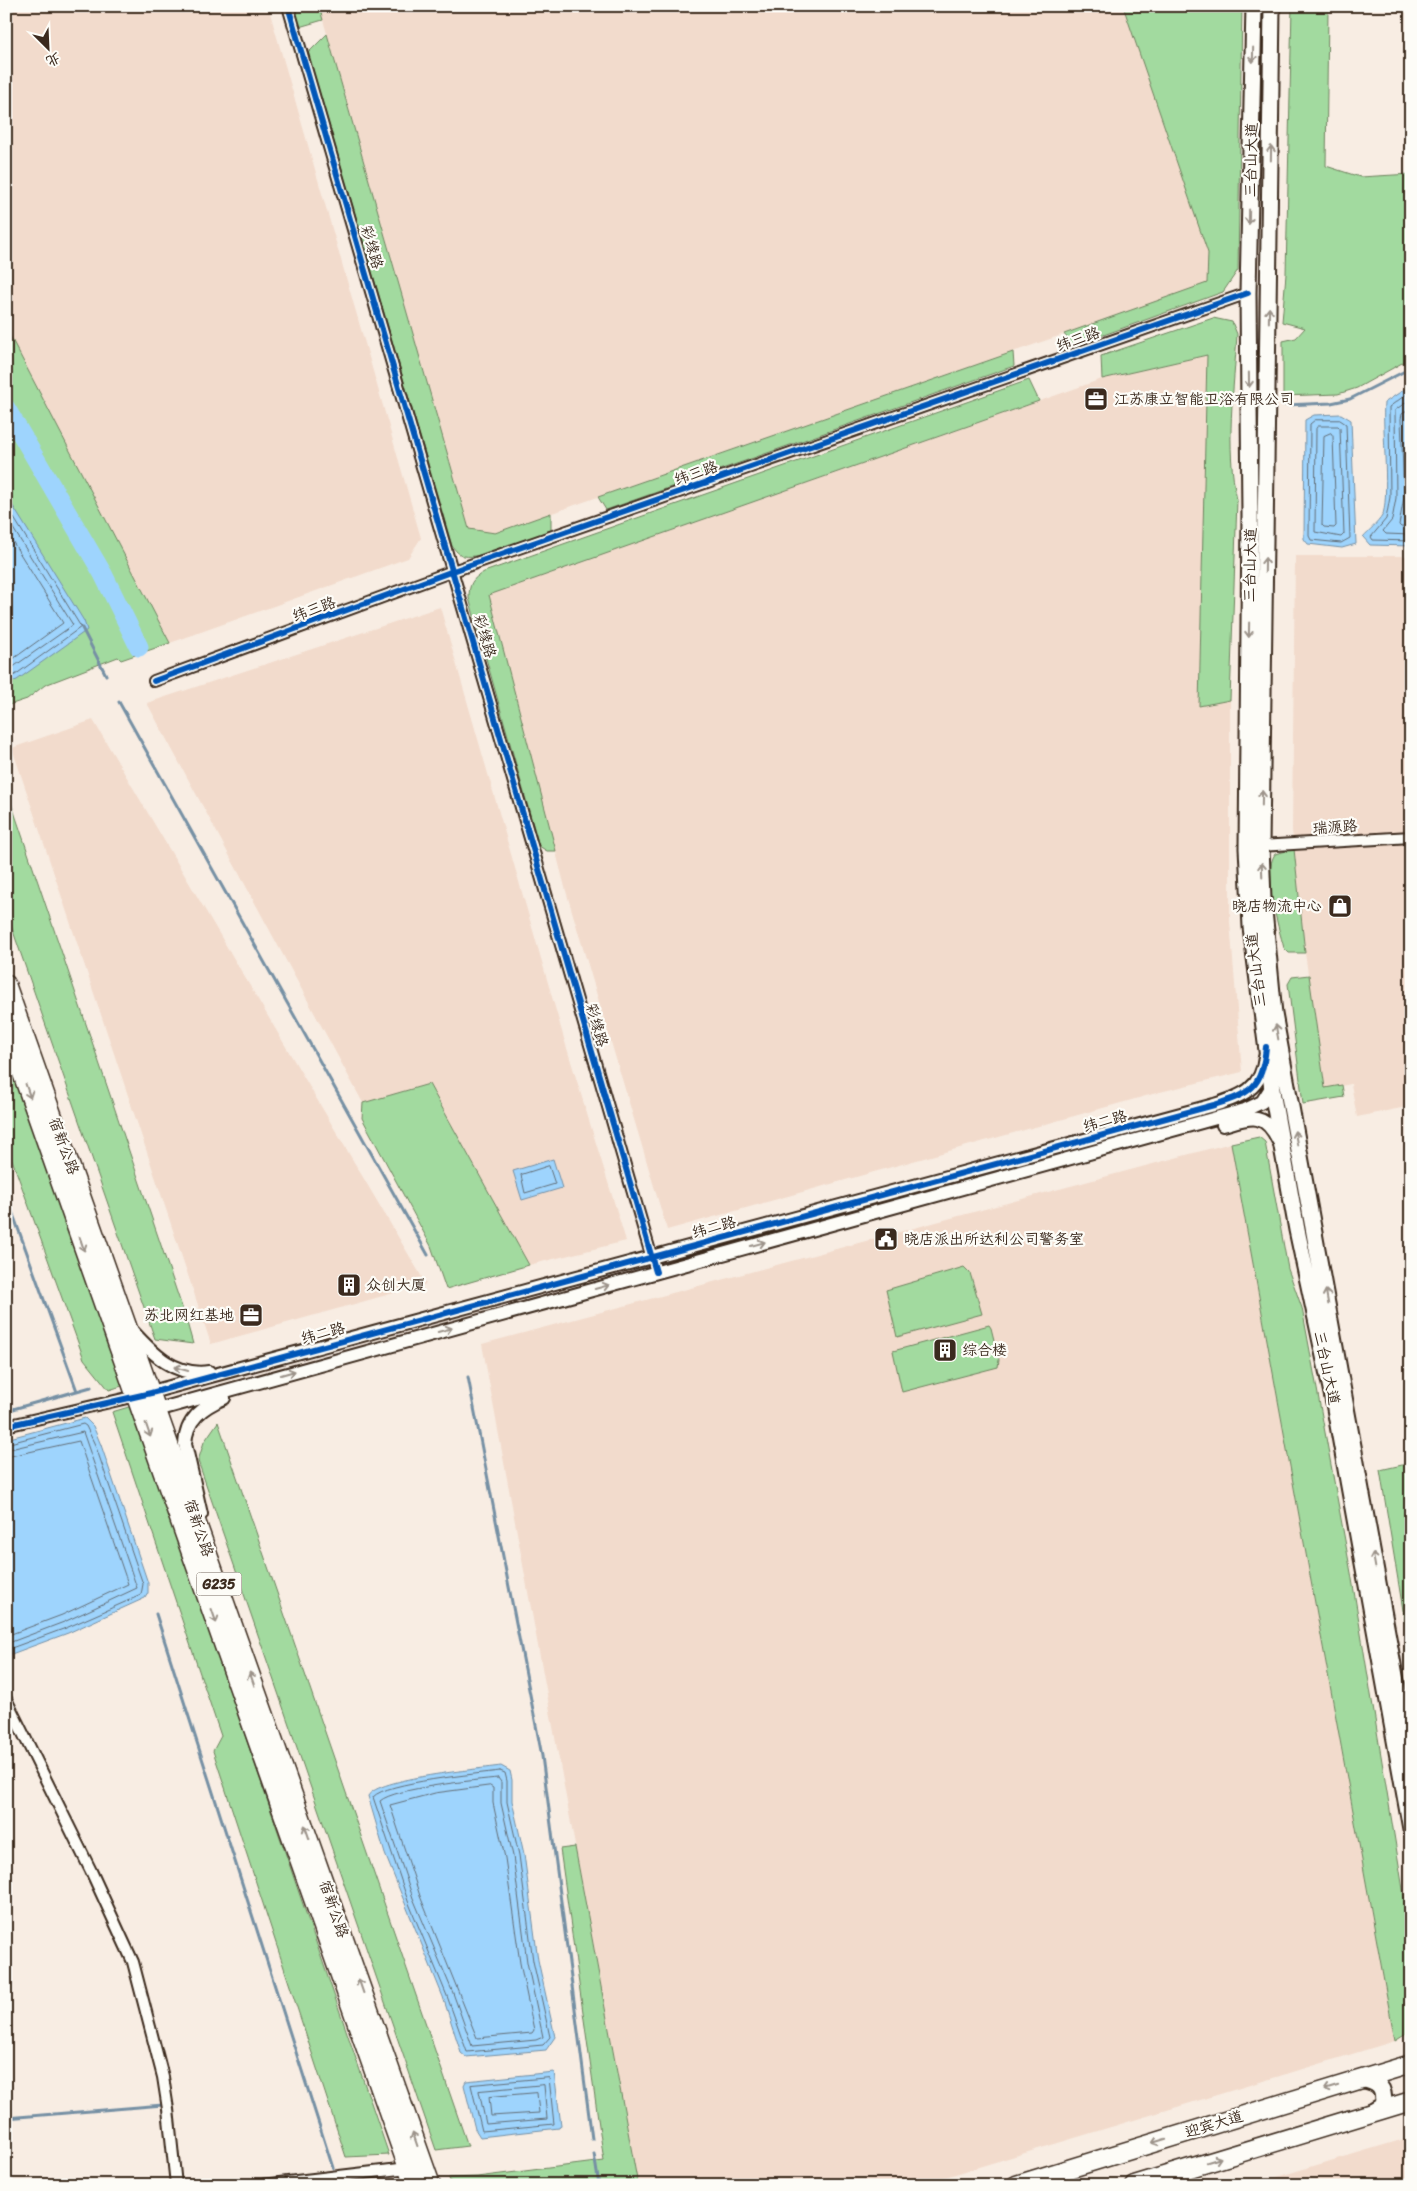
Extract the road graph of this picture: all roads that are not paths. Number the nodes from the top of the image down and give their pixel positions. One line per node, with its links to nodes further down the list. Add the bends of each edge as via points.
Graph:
1 (288, 6): 5 (street, 彩缘路)
2 (1254, 6): 4 (main road, 三台山大道, one-way to 4)
3 (1272, 6): 8 (main road, 三台山大道, one-way to 3)
4 (1248, 293): 5 (street, 纬三路); 11 (main road, 三台山大道, one-way to 11, via 1247,848 1251,927)
5 (453, 571): 6 (street, 纬三路); 16 (street, 彩缘路)
6 (154, 681)
7 (1411, 837): 8 (street, 瑞源路)
8 (1261, 846): 12 (main road, 三台山大道, one-way to 8, via 1263,900)
9 (6, 984): 18 (highway, 宿新公路 / G235)
10 (6, 1028): 21 (highway, 宿新公路 / G235, one-way to 21)
11 (1266, 1047): 13 (main road, 三台山大道); 16 (street, 纬二路, via 1260,1077 1252,1089 1235,1098)
12 (1281, 1055): 13 (street, 纬二路); 26 (main road, 三台山大道, one-way to 12)
13 (1272, 1087): 14 (street, 纬二路, via 1262,1102 1245,1110); 15 (main road, 三台山大道)
14 (1120, 1145): 15 (street, via 1158,1142 1255,1118 1267,1122); 17 (street, 纬二路, one-way to 14)
15 (1283, 1149): 27 (main road, 三台山大道, via 1334,1403)
16 (652, 1256): 17 (street, 彩缘路); 19 (street, 纬二路)
17 (656, 1272): 20 (street, 纬二路, one-way to 17)
18 (128, 1326): 19 (street, one-way to 18, via 190,1372 165,1364); 21 (highway, 宿新公路 / G235)
19 (280, 1358): 21 (street, 纬二路)
20 (264, 1380): 22 (street, 纬二路); 24 (street, via 210,1404 191,1422 186,1433 189,1464)
21 (144, 1395): 22 (highway, 宿新公路 / G235); 23 (street); 32 (highway, 宿新公路 / G235, one-way to 32)
22 (157, 1410): 24 (highway, 宿新公路 / G235)
23 (6, 1426)
24 (226, 1606): 36 (highway, 宿新公路 / G235, one-way to 24)
25 (6, 1699): 33 (street, via 133,1962 162,2076)
26 (1411, 1763)
27 (1411, 1829)
28 (1411, 2064): 29 (highway, 迎宾大道)
29 (1362, 2079): 31 (main road, via 1380,2086 1384,2097 1383,2105); 37 (highway, 迎宾大道, one-way to 37)
30 (1411, 2101): 31 (highway)
31 (1370, 2113): 38 (highway, one-way to 31)
32 (408, 2168): 34 (street); 35 (highway, 宿新公路 / G235)
33 (176, 2185)
34 (262, 2185)
35 (414, 2185)
36 (431, 2185)
37 (1016, 2185)
38 (1134, 2185)

